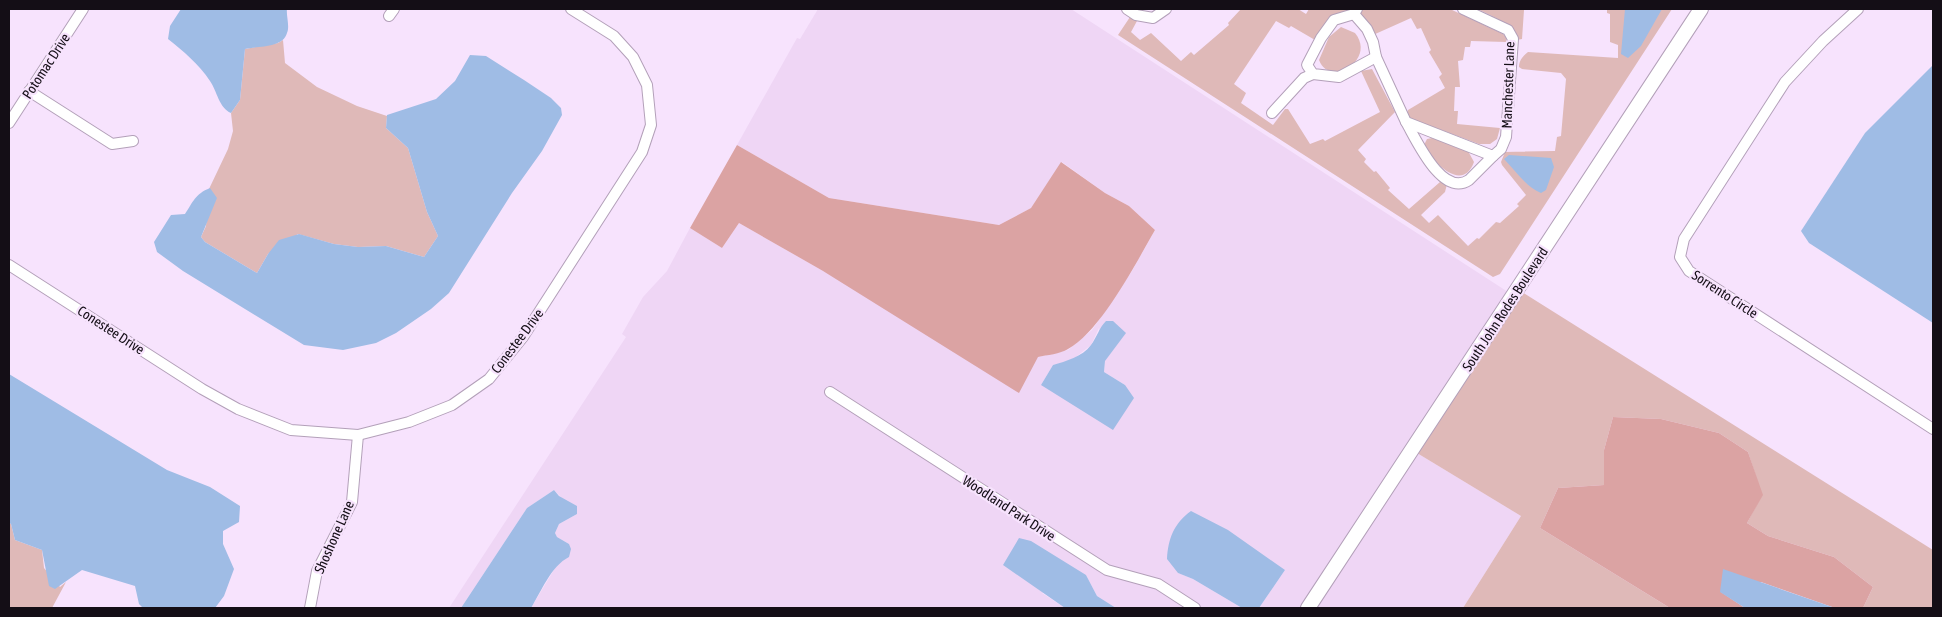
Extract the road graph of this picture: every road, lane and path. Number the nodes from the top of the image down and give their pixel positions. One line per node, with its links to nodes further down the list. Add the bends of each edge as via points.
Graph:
1 (83, 9): 11 (street, Potomac Drive)
2 (571, 9): 20 (street, Conestee Drive, via 614,36 633,57 648,85 651,126 642,152 523,337 489,378 452,405 409,422)
3 (1127, 9): 4 (street, via 1136,15 1153,18)
4 (1166, 9)
5 (1463, 9): 16 (street, Manchester Lane, via 1508,30 1513,39 1506,137)
6 (1701, 9): 23 (main road, South John Rodes Boulevard)
7 (1858, 9): 19 (street, Sorrento Circle, via 1785,82 1684,239 1680,257 1688,271)
8 (1355, 11): 9 (street, Manchester Lane, via 1367,29); 10 (street, via 1334,20 1321,38 1307,65)
9 (1376, 57): 10 (street, via 1339,77); 13 (street, Manchester Lane)
10 (1313, 74): 12 (street, via 1304,78)
11 (30, 90): 14 (street, Potomac Drive); 15 (street, via 112,144)
12 (1272, 113)
13 (1406, 122): 16 (street); 16 (street, Manchester Lane, via 1432,167 1456,182 1469,180)
14 (9, 123)
15 (133, 142)
16 (1494, 156)
17 (9, 265): 20 (street, Conestee Drive, via 238,409 291,430)
18 (830, 392): 22 (street, Woodland Park Drive, via 1107,570 1158,584)
19 (1933, 429)
20 (358, 435): 21 (street, Shoshone Lane, via 352,502 317,571)
21 (310, 608)
22 (1195, 608)
23 (1308, 608)

